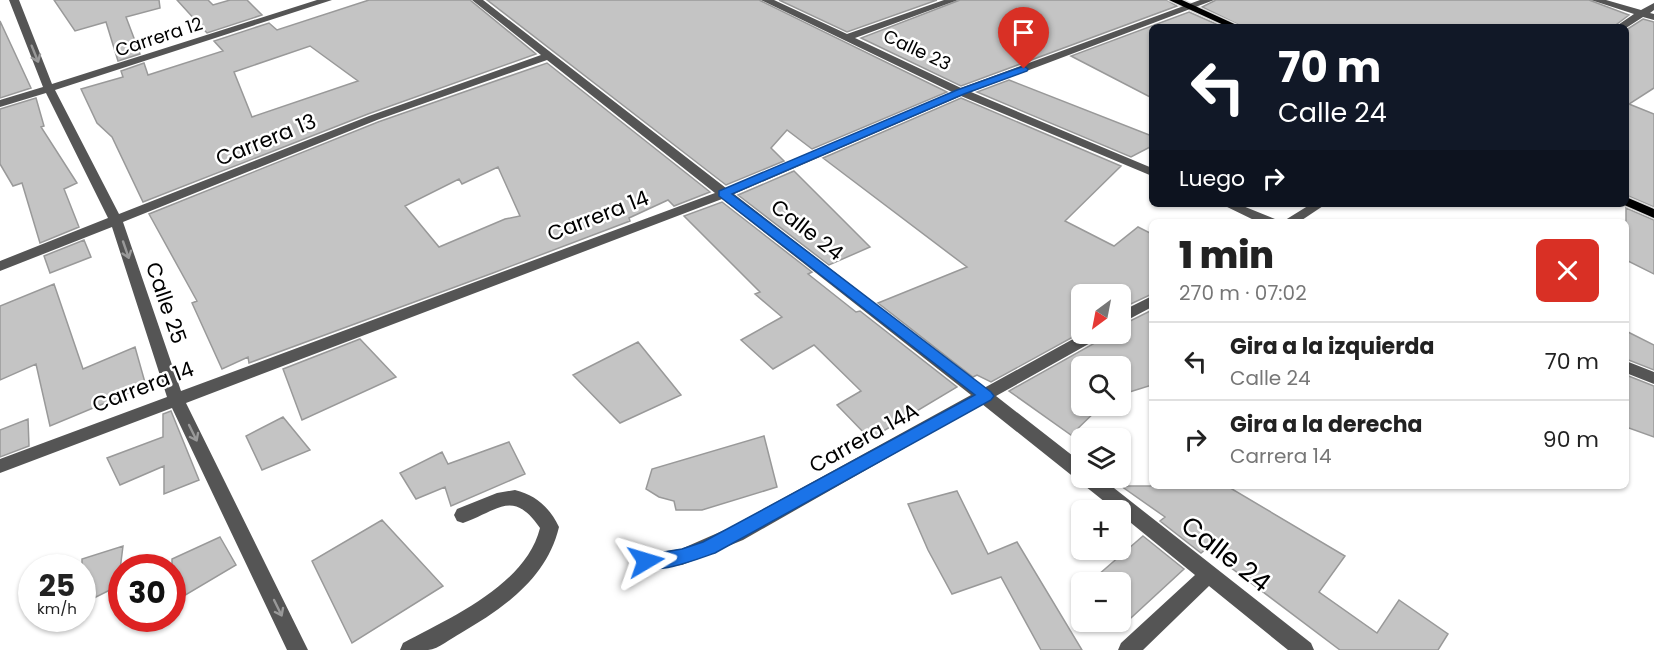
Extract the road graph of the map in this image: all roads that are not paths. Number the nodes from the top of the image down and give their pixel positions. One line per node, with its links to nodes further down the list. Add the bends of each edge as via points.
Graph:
1 (14, 0): 17 (street, Calle 25, one-way to 17)
2 (327, 0): 17 (street, Carrera 12)
3 (477, 0): 16 (street, Calle 24)
4 (766, 0): 15 (street, Calle 23)
5 (953, 0): 15 (street)
6 (1174, 0): 10 (main road)
7 (1209, 0): 10 (street, Carrera 14)
8 (1596, 0): 11 (street)
9 (1654, 6): 11 (street)
10 (1192, 8): 13 (main road); 18 (street, Carrera 14)
11 (1642, 14): 12 (street); 14 (street)
12 (1654, 17)
13 (1229, 24)
14 (1625, 24)
15 (846, 38): 18 (street, Calle 23)
16 (548, 56): 21 (street, Calle 24); 28 (street, Carrera 13, via 373,118)
17 (50, 89): 19 (street, Carrera 12); 28 (street, Calle 25)
18 (961, 92): 20 (street, Calle 23); 21 (street, Carrera 14)
19 (0, 104)
20 (1149, 171)
21 (723, 194): 35 (street, Calle 24); 36 (street, Carrera 14)
22 (1629, 202): 25 (main road)
23 (1234, 207): 26 (street)
24 (1315, 207): 27 (street)
25 (1654, 214)
26 (1263, 219)
27 (1294, 219)
28 (116, 220): 29 (street, Carrera 13); 36 (street, Calle 25, one-way to 36)
29 (0, 266)
30 (1149, 303): 31 (street)
31 (1131, 313)
32 (1077, 344): 35 (street, Carrera 14A)
33 (1629, 368): 34 (street)
34 (1654, 378)
35 (986, 396): 37 (street, Calle 24); 41 (street, Carrera 14A, via 709,547 682,557)
36 (176, 399): 38 (street, Carrera 14); 43 (street, Calle 25, one-way to 43)
37 (1071, 464)
38 (0, 466)
39 (1101, 488): 42 (street, Calle 24)
40 (463, 515): 44 (street, via 500,499 517,497 531,503 550,527 544,549 489,606)
41 (646, 561)
42 (1208, 575): 45 (street); 46 (street, Calle 24)
43 (298, 650)
44 (410, 650)
45 (1128, 650)
46 (1304, 650)

